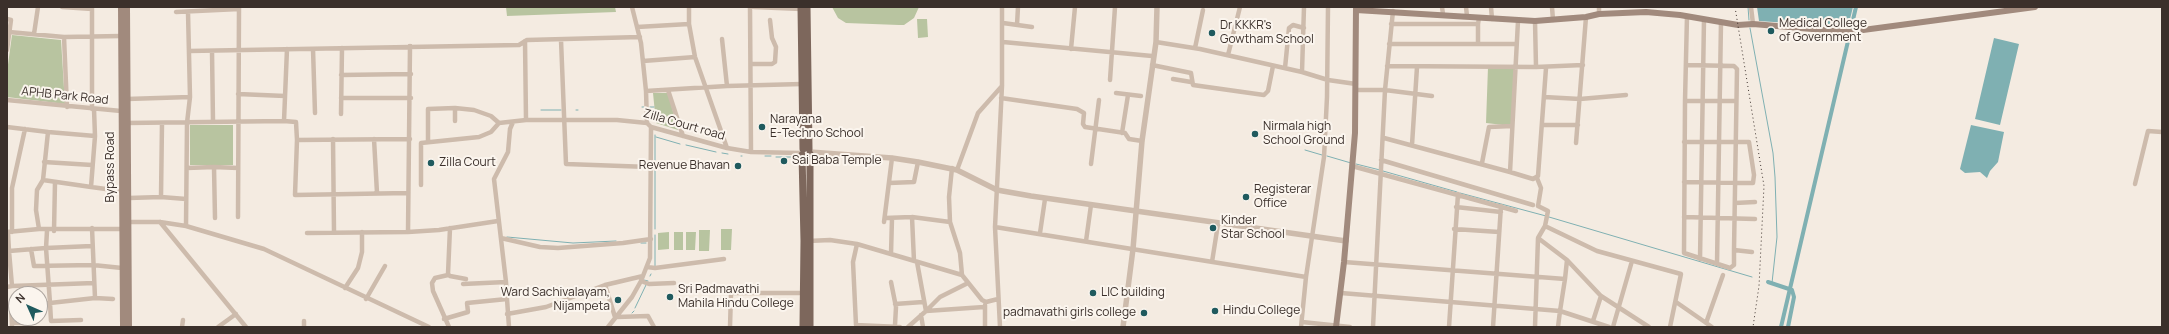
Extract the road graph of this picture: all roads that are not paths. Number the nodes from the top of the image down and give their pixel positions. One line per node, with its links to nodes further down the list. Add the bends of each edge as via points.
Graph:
1 (38, 7): 55 (street)
2 (62, 7): 23 (street)
3 (120, 7): 56 (main road, Bypass Road)
4 (127, 7): 125 (main road, Bypass Road)
5 (632, 7): 51 (street)
6 (689, 7): 47 (street)
7 (750, 7): 83 (street)
8 (754, 7): 25 (street)
9 (1002, 7): 46 (street)
10 (1018, 7): 50 (street)
11 (1076, 7): 74 (street)
12 (1115, 7): 78 (street)
13 (1157, 7): 64 (street)
14 (1240, 7): 79 (street)
15 (1304, 7): 53 (street)
16 (1328, 7): 101 (street)
17 (1442, 7): 33 (street)
18 (1466, 7): 34 (street)
19 (1492, 7): 37 (street)
20 (1552, 7): 41 (street)
21 (1751, 7): 49 (street)
22 (2035, 7): 49 (main road, via 1851,32)
23 (92, 8): 59 (street)
24 (239, 8): 32 (street); 71 (street)
25 (803, 8): 103 (main road); 178 (main road)
26 (1356, 9): 30 (main road); 107 (main road)
27 (1646, 9): 29 (main road); 35 (main road)
28 (1203, 10): 70 (street)
29 (1599, 10): 36 (main road)
30 (1393, 11): 33 (main road); 48 (street)
31 (176, 12): 32 (street)
32 (188, 12): 76 (street)
33 (1442, 14): 34 (main road)
34 (1467, 16): 42 (main road)
35 (1687, 16): 38 (main road); 88 (street)
36 (1586, 17): 41 (main road); 85 (street)
37 (1492, 19): 42 (main road); 43 (main road)
38 (1704, 19): 45 (main road); 89 (street)
39 (7, 20): 54 (street, via 11,20)
40 (770, 20): 83 (street, via 776,47 775,62)
41 (1553, 20): 44 (main road)
42 (1478, 21): 48 (street); 66 (street)
43 (1518, 21): 44 (main road); 67 (street)
44 (1536, 21): 93 (street)
45 (1721, 22): 49 (main road); 90 (street)
46 (1003, 23): 50 (street); 63 (street)
47 (689, 24): 51 (street); 81 (street)
48 (1391, 24): 65 (street)
49 (1753, 24)
50 (1017, 25): 52 (street)
51 (637, 27): 58 (street)
52 (1032, 27)
53 (1304, 28): 94 (street, via 1293,25 1289,28); 96 (street)
54 (9, 32): 55 (street); 75 (street)
55 (34, 34): 57 (street)
56 (121, 36): 59 (street); 136 (main road, Bypass Road)
57 (64, 37): 59 (street); 133 (street)
58 (640, 37): 61 (street); 82 (street)
59 (92, 38): 135 (street)
60 (722, 39): 105 (street)
61 (561, 40): 62 (street); 140 (street)
62 (525, 41): 68 (street, via 519,45); 139 (street)
63 (1003, 42): 74 (street); 106 (street)
64 (1156, 42): 70 (street); 80 (street)
65 (1389, 44): 66 (street); 87 (street)
66 (1478, 44): 67 (street)
67 (1516, 44): 92 (street)
68 (410, 46): 69 (street); 97 (street)
69 (342, 48): 73 (street); 98 (street)
70 (1195, 48): 79 (street)
71 (239, 49): 72 (street); 77 (street); 112 (street)
72 (287, 49): 73 (street); 117 (street)
73 (313, 49): 137 (street)
74 (1071, 49): 78 (street)
75 (7, 50)
76 (189, 51): 77 (street); 120 (street)
77 (212, 51): 143 (street)
78 (1112, 53): 80 (street); 100 (street)
79 (1228, 55): 86 (street)
80 (1152, 56): 84 (street)
81 (695, 57): 82 (street); 108 (street)
82 (643, 61): 111 (street)
83 (751, 64): 104 (street)
84 (1152, 65): 102 (street, via 1190,72); 168 (street)
85 (1583, 65): 95 (street); 126 (street)
86 (1273, 66): 94 (street); 102 (street, via 1268,91 1264,95 1195,86)
87 (1387, 66): 91 (street); 110 (street)
88 (1686, 66): 89 (street); 129 (street)
89 (1704, 66): 90 (street); 132 (street)
90 (1720, 66): 130 (street); 131 (street, via 1734,66 1737,69)
91 (1417, 67): 92 (street); 114 (street)
92 (1515, 67): 93 (street); 153 (street)
93 (1536, 67): 95 (street)
94 (1285, 68): 96 (street)
95 (1546, 68): 121 (street)
96 (1302, 72): 101 (street)
97 (411, 74): 98 (street); 123 (street)
98 (341, 75): 122 (street)
99 (1173, 79): 102 (street)
100 (1110, 80)
101 (1328, 80): 107 (street); 254 (street, via 1324,155)
102 (1191, 82)
103 (802, 84): 104 (street); 178 (main road)
104 (751, 85): 105 (street); 177 (street)
105 (727, 86): 108 (street)
106 (1002, 86): 124 (street); 191 (street, via 978,113)
107 (1356, 87): 110 (street); 185 (main road)
108 (707, 88): 109 (street); 176 (street)
109 (668, 90): 111 (street); 162 (street)
110 (1385, 90): 114 (street); 164 (street)
111 (646, 91): 150 (street)
112 (238, 94): 117 (street); 144 (street)
113 (1116, 94): 115 (street)
114 (1415, 94): 119 (street); 175 (street)
115 (1128, 95): 118 (street); 160 (street)
116 (1626, 95): 126 (street)
117 (285, 96): 141 (street)
118 (1140, 96)
119 (1432, 96)
120 (190, 97): 125 (street); 148 (street)
121 (1544, 97): 126 (street); 151 (street)
122 (341, 98): 123 (street); 138 (street)
123 (411, 98): 166 (street)
124 (1002, 98): 156 (street, via 1077,109 1084,113 1084,126); 205 (street)
125 (127, 99): 146 (main road, Bypass Road)
126 (1580, 99): 152 (street)
127 (7, 100): 133 (street, APHB Park Road)
128 (1099, 100): 156 (street)
129 (1685, 101): 132 (street); 170 (street)
130 (1719, 101): 131 (street); 132 (street); 172 (street)
131 (1736, 101): 173 (street)
132 (1703, 102): 171 (street)
133 (68, 107): 135 (street, APHB Park Road)
134 (455, 108): 142 (street); 149 (street, via 474,110 491,116); 169 (street, via 428,109)
135 (93, 109): 136 (street, APHB Park Road); 161 (street)
136 (121, 111): 206 (main road, Bypass Road)
137 (315, 113)
138 (341, 114)
139 (526, 120): 140 (street, Zilla Court road); 145 (street, Zilla Court road)
140 (565, 120): 150 (street, Zilla Court road); 188 (street, via 567,165)
141 (284, 121): 144 (street); 167 (street, via 296,122)
142 (455, 121)
143 (212, 122): 144 (street); 148 (street)
144 (238, 122): 190 (street)
145 (513, 122): 149 (street, Zilla Court road); 232 (street, via 508,152 494,179)
146 (127, 123): 147 (street); 212 (main road, Bypass Road)
147 (162, 123): 148 (street); 211 (street)
148 (187, 123): 189 (street)
149 (499, 123): 169 (street, via 491,132 479,138)
150 (647, 123): 155 (street, Zilla Court road)
151 (1543, 125): 152 (street); 194 (street)
152 (1578, 125): 174 (street)
153 (1512, 126): 183 (street, via 1488,128); 192 (street)
154 (7, 127): 157 (street)
155 (651, 127): 162 (street, Zilla Court road); 188 (street)
156 (1095, 128): 160 (street); 184 (street)
157 (25, 129): 158 (street); 247 (street, via 12,188)
158 (48, 132): 161 (street); 181 (street)
159 (2162, 132): 203 (street, via 2148,131)
160 (1122, 133): 168 (street, via 1126,133 1129,139)
161 (95, 136): 186 (street)
162 (684, 136): 176 (street, Zilla Court road)
163 (374, 138): 165 (street); 166 (street); 207 (street)
164 (1384, 138): 175 (street); 180 (street)
165 (333, 139): 167 (street); 210 (street)
166 (410, 139): 208 (street)
167 (297, 140): 210 (street, via 295,195)
168 (1142, 141): 221 (street)
169 (428, 142): 201 (street, via 421,143)
170 (1684, 142): 171 (street); 197 (street)
171 (1702, 142): 172 (street); 198 (street)
172 (1719, 142): 173 (street); 199 (street)
173 (1735, 142): 202 (street); 202 (street, via 1749,142 1754,175 1753,183)
174 (1576, 143)
175 (1412, 145): 183 (street)
176 (727, 148): 177 (street, Zilla Court road)
177 (751, 152): 178 (street, Zilla Court road)
178 (806, 152): 179 (street); 258 (main road)
179 (892, 158): 182 (street); 200 (street)
180 (1381, 160): 193 (street); 218 (street)
181 (44, 162): 186 (street); 195 (street)
182 (918, 162): 191 (street); 200 (street, via 914,182)
183 (1482, 163): 192 (street)
184 (1091, 164)
185 (1352, 164): 193 (street); 260 (main road)
186 (92, 165): 204 (street)
187 (214, 167): 189 (street); 190 (street); 226 (street)
188 (649, 167): 257 (street)
189 (187, 168): 214 (street)
190 (238, 168): 223 (street)
191 (954, 169): 205 (street); 235 (street, via 949,197)
192 (1510, 172): 194 (street)
193 (1382, 173): 209 (street); 277 (street)
194 (1537, 178): 238 (street, via 1541,188 1538,206 1548,211)
195 (43, 180): 196 (street); 243 (street, via 37,190 36,210)
196 (55, 182): 204 (street); 246 (street)
197 (1684, 182): 198 (street); 225 (street)
198 (1702, 182): 199 (street); 228 (street)
199 (1718, 182): 202 (street); 229 (street)
200 (889, 183): 227 (street, via 885,220)
201 (421, 184)
202 (1735, 184): 215 (street)
203 (2135, 184)
204 (90, 187): 206 (street)
205 (997, 190): 213 (street); 239 (street)
206 (121, 192): 244 (main road, Bypass Road)
207 (376, 192): 208 (street); 210 (street)
208 (408, 193): 250 (street)
209 (1458, 194): 219 (street); 220 (street)
210 (335, 195): 248 (street)
211 (161, 197): 212 (street); 214 (street)
212 (129, 198): 233 (main road, Bypass Road)
213 (1045, 198): 217 (street); 253 (street)
214 (186, 199): 237 (street)
215 (1735, 202): 216 (street); 230 (street)
216 (1755, 202)
217 (1091, 205): 221 (street); 259 (street)
218 (1533, 205)
219 (1456, 207): 220 (street); 242 (street)
220 (1501, 209): 222 (street); 251 (street)
221 (1135, 211): 236 (street); 265 (street)
222 (1516, 211)
223 (238, 217)
224 (912, 217): 227 (street); 235 (street); 274 (street)
225 (1684, 217): 228 (street); 271 (street, via 1684,252)
226 (215, 218)
227 (892, 218): 269 (street)
228 (1701, 218): 229 (street); 271 (street)
229 (1718, 218): 230 (street); 278 (street)
230 (1735, 219): 231 (street); 267 (street)
231 (1755, 219)
232 (498, 221): 241 (street); 255 (street)
233 (129, 222): 234 (street); 342 (main road, Bypass Road)
234 (160, 222): 237 (street); 327 (street)
235 (950, 222): 287 (street, via 960,253)
236 (1218, 224): 254 (street); 275 (street)
237 (186, 226): 305 (street, via 264,249)
238 (1545, 226): 256 (street); 273 (street, via 1597,251)
239 (995, 227): 253 (street); 314 (street)
240 (92, 228): 244 (street); 246 (street); 262 (street)
241 (450, 228): 250 (street); 286 (street)
242 (1454, 228): 251 (street); 284 (street)
243 (39, 229): 245 (street); 247 (street)
244 (122, 229): 283 (main road, Bypass Road)
245 (47, 231): 246 (street); 263 (street)
246 (54, 231)
247 (9, 232): 266 (street)
248 (334, 232): 249 (street); 252 (street)
249 (362, 232): 250 (street); 305 (street, via 362,252 358,268)
250 (408, 232)
251 (1499, 232): 285 (street)
252 (307, 233)
253 (1040, 233): 259 (street)
254 (1312, 237): 260 (street); 290 (street)
255 (501, 238): 257 (street, via 540,247 558,248); 295 (street)
256 (1538, 238): 272 (street); 291 (street)
257 (651, 239): 282 (street)
258 (807, 241): 261 (street, via 830,240); 306 (main road); 354 (main road)
259 (1086, 241): 265 (street)
260 (1346, 241): 276 (main road)
261 (856, 244): 269 (street); 339 (street, via 853,262 856,325)
262 (92, 246): 263 (street); 279 (street)
263 (46, 248): 264 (street); 281 (street)
264 (31, 249): 266 (street); 281 (street, via 34,266)
265 (1133, 249): 275 (street); 359 (street)
266 (9, 250): 303 (street)
267 (1734, 250): 268 (street); 278 (street, via 1732,268)
268 (1752, 252)
269 (891, 254): 274 (street)
270 (724, 259): 282 (street)
271 (1700, 259): 278 (street)
272 (1567, 260): 293 (street); 309 (street)
273 (1632, 261): 318 (street, via 1681,274); 323 (street)
274 (916, 262): 287 (street); 316 (street)
275 (1212, 262): 290 (street)
276 (1344, 262): 277 (street); 307 (main road)
277 (1377, 264): 284 (street); 308 (street)
278 (1717, 264)
279 (93, 265): 281 (street); 283 (street); 297 (street)
280 (385, 266): 312 (street)
281 (47, 267): 300 (street)
282 (647, 267): 289 (street)
283 (122, 268): 341 (main road, Bypass Road)
284 (1451, 270): 285 (street); 315 (street)
285 (1496, 274): 291 (street); 321 (street)
286 (448, 275): 292 (street); 331 (street, via 435,278 432,283)
287 (962, 275): 299 (street)
288 (1723, 275): 337 (street)
289 (643, 276): 294 (street); 302 (street)
290 (1306, 277): 338 (street)
291 (1536, 277): 293 (street); 324 (street)
292 (466, 279)
293 (1565, 279): 326 (street)
294 (641, 281): 298 (street, via 649,284); 330 (street, via 626,307)
295 (506, 282): 301 (street); 313 (street)
296 (891, 282): 320 (street)
297 (94, 283): 300 (street); 310 (street)
298 (674, 283)
299 (968, 283): 317 (street); 325 (street, via 940,297)
300 (48, 284): 304 (street); 319 (street)
301 (463, 284)
302 (605, 285): 328 (street, via 546,307); 330 (street)
303 (9, 286)
304 (22, 286)
305 (345, 288): 312 (street)
306 (803, 293): 352 (street, via 731,293); 353 (main road)
307 (1341, 293): 308 (street); 360 (main road)
308 (1375, 295): 315 (street); 362 (street)
309 (1601, 296): 323 (street); 336 (street)
310 (96, 298): 311 (street); 319 (street)
311 (113, 299)
312 (366, 299): 347 (street)
313 (507, 299): 328 (street); 331 (street, via 467,303 468,312)
314 (998, 299): 317 (street); 358 (street)
315 (1450, 301): 321 (street); 363 (street)
316 (923, 302): 320 (street); 325 (street)
317 (986, 302): 322 (street)
318 (1676, 302): 337 (street); 370 (street)
319 (50, 303): 334 (street)
320 (895, 304): 339 (street)
321 (1494, 304): 324 (street); 364 (street)
322 (984, 307): 325 (street); 357 (street)
323 (1618, 307): 368 (street); 369 (street)
324 (1536, 308): 326 (street); 365 (street)
325 (926, 311): 329 (street)
326 (1560, 311): 336 (street); 366 (street)
327 (236, 314): 344 (street); 345 (street)
328 (508, 314): 349 (street)
329 (921, 315): 355 (street); 356 (street)
330 (616, 317): 350 (street); 351 (street, via 648,316)
331 (444, 319): 348 (street)
332 (81, 320): 334 (street)
333 (183, 320): 343 (street)
334 (51, 321): 340 (street)
335 (304, 321): 346 (street)
336 (1593, 321): 367 (street)
337 (1706, 323): 371 (street)
338 (1302, 324): 360 (street)
339 (898, 326)
340 (51, 327)
341 (123, 327)
342 (129, 327)
343 (182, 327)
344 (218, 327)
345 (246, 327)
346 (304, 327)
347 (429, 327)
348 (449, 327)
349 (508, 327)
350 (608, 327)
351 (654, 327)
352 (730, 327)
353 (803, 327)
354 (810, 327)
355 (908, 327)
356 (923, 327)
357 (985, 327)
358 (1000, 327)
359 (1123, 327)
360 (1336, 327): 361 (street)
361 (1350, 327)
362 (1373, 327)
363 (1449, 327)
364 (1493, 327)
365 (1535, 327)
366 (1558, 327)
367 (1608, 327)
368 (1613, 327)
369 (1649, 327)
370 (1670, 327)
371 (1712, 327)

